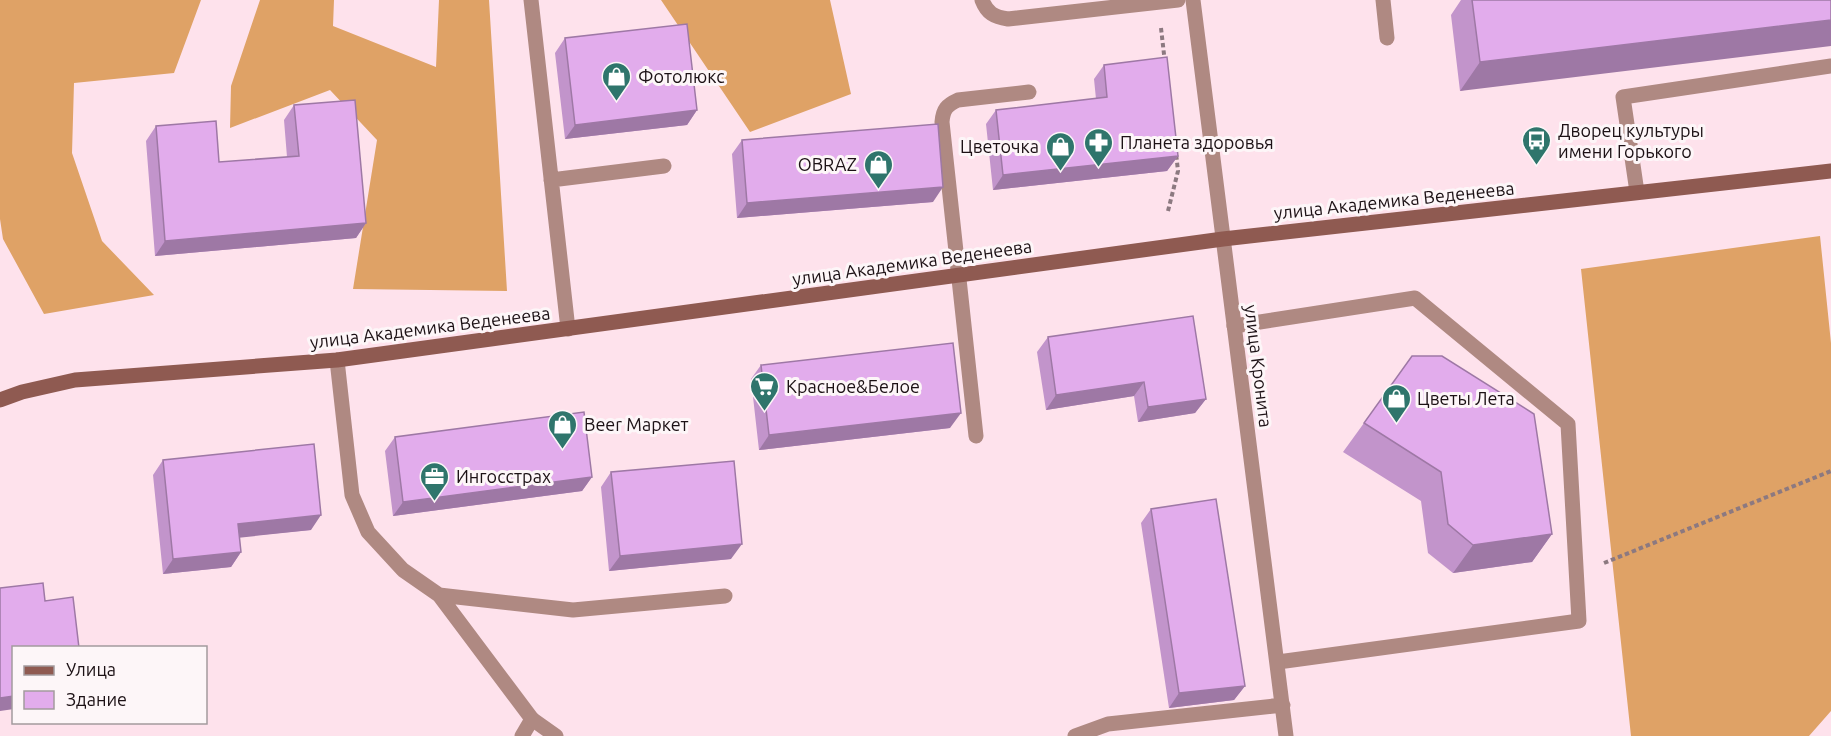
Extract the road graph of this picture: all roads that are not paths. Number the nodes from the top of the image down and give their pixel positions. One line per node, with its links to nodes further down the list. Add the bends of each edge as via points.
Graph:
1 (531, 0): 11 (street)
2 (982, 0): 3 (street, via 986,10 1008,19)
3 (1178, 0)
4 (1194, 0): 13 (street, улица Кронита)
5 (1383, 0): 6 (street)
6 (1387, 38)
7 (1831, 66): 12 (street, via 1623,97)
8 (1029, 92): 14 (street, via 958,100 948,104 943,112)
9 (664, 166): 11 (street)
10 (1831, 171): 12 (street, улица Академика Веденеева)
11 (551, 180): 16 (street)
12 (1637, 192): 13 (street, улица Академика Веденеева)
13 (1223, 239): 14 (street, улица Академика Веденеева); 15 (street, улица Кронита)
14 (958, 275): 16 (street, улица Академика Веденеева); 19 (street)
15 (1234, 326): 22 (street, улица Кронита); 22 (street, via 1415,298 1569,424 1579,621)
16 (568, 329): 17 (street, улица Академика Веденеева)
17 (337, 360): 18 (street, улица Академика Веденеева, via 75,380); 20 (street, via 352,495 368,532 403,570)
18 (0, 400)
19 (976, 436)
20 (440, 596): 21 (street, via 573,610); 24 (street)
21 (725, 596)
22 (1278, 662): 23 (street, улица Кронита)
23 (1283, 705): 27 (street, via 1108,724); 28 (street, улица Кронита)
24 (532, 719): 25 (street); 26 (street)
25 (522, 736)
26 (556, 736)
27 (1075, 736)
28 (1286, 736)

